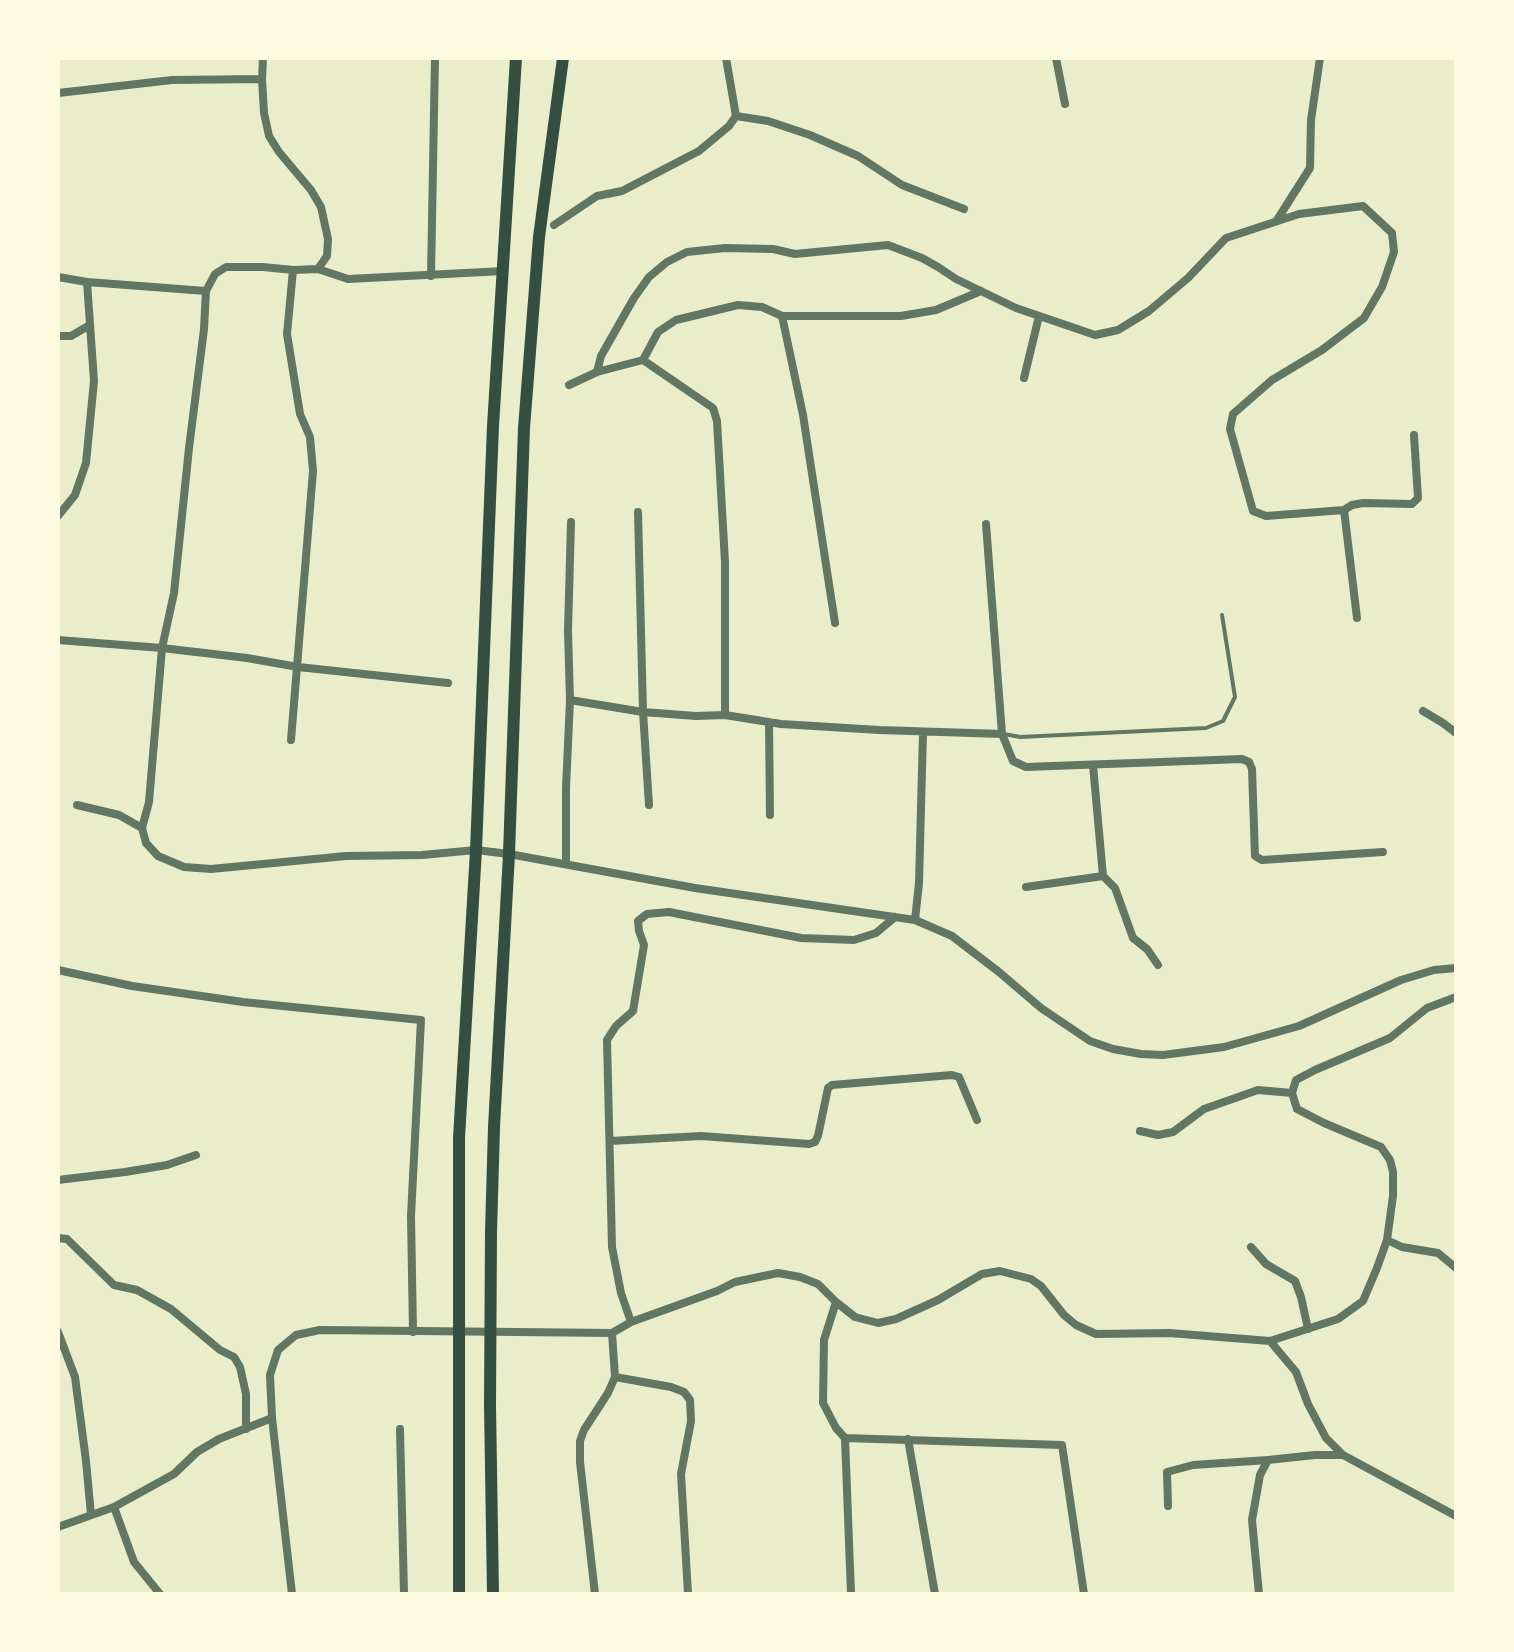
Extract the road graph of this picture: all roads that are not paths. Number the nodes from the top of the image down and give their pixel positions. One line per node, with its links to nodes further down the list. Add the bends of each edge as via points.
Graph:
1 (263, 58): 8 (street)
2 (435, 58): 18 (street)
3 (516, 58): 17 (main road)
4 (560, 58): 60 (main road, via 524,428)
5 (726, 58): 11 (street)
6 (1056, 58): 10 (street)
7 (1320, 58): 13 (street, via 1310,168)
8 (262, 79): 9 (street, via 172,80); 15 (street, via 269,136 321,207 328,248)
9 (58, 93)
10 (1065, 104)
11 (736, 116): 12 (street, via 810,135 858,156 902,185); 14 (street, via 699,151 622,191 597,196)
12 (964, 209)
13 (1277, 220): 24 (street, via 1226,238 1188,278 1118,330 1095,335); 32 (street, via 1363,206 1392,233 1394,252 1364,318 1272,380 1233,414 1230,429 1253,511 1266,516)
14 (554, 225)
15 (318, 269): 16 (street); 18 (street, via 348,279)
16 (293, 270): 21 (street, via 226,267); 42 (street, via 287,334 313,471)
17 (504, 271): 18 (street); 58 (main road)
18 (431, 276)
19 (58, 277): 20 (street)
20 (87, 282): 21 (street); 25 (street)
21 (206, 291): 41 (street, via 174,593)
22 (981, 291): 23 (street, via 936,310 901,316); 24 (street); 28 (street, via 888,245 795,254 725,248 687,252 649,277 601,356)
23 (782, 316): 27 (street, via 738,305 676,320 658,332); 39 (street)
24 (1039, 316): 29 (street)
25 (90, 325): 26 (street, via 71,336); 34 (street, via 94,381 86,463 75,495)
26 (58, 336)
27 (643, 360): 28 (street); 47 (street, via 713,408 717,421 725,562)
28 (597, 372): 30 (street)
29 (1024, 378)
30 (569, 385)
31 (1414, 435): 32 (street, via 1418,498 1412,504 1363,503)
32 (1344, 510): 38 (street)
33 (638, 512): 46 (street)
34 (58, 516)
35 (571, 522): 44 (street)
36 (986, 524): 51 (street)
37 (1222, 615): 51 (lane, via 1235,697 1223,721 1206,728)
38 (1357, 618)
39 (835, 623)
40 (58, 640): 41 (street)
41 (162, 648): 42 (street); 57 (street, via 149,802)
42 (298, 667): 43 (street); 52 (street)
43 (448, 683)
44 (570, 700): 46 (street); 61 (street)
45 (1423, 711): 50 (street)
46 (643, 712): 47 (street); 55 (street)
47 (725, 715): 48 (street)
48 (769, 722): 49 (street); 56 (street)
49 (923, 732): 51 (street); 65 (street)
50 (1456, 733)
51 (1002, 734): 53 (street, via 1013,761 1026,767)
52 (291, 740)
53 (1093, 765): 59 (street, via 1242,759 1252,769 1255,856 1262,860); 62 (street)
54 (77, 805): 57 (street, via 119,815)
55 (649, 805)
56 (770, 815)
57 (142, 828): 58 (street, via 158,856 184,867 211,869)
58 (476, 850): 60 (street); 103 (main road, via 459,1138)
59 (1383, 852)
60 (509, 854): 61 (street); 104 (main road, via 491,1232)
61 (566, 864): 64 (street)
62 (1103, 876): 63 (street); 66 (street, via 1115,888 1133,938)
63 (1026, 887)
64 (895, 917): 65 (street); 73 (street, via 876,933 854,940 801,938 669,912 647,914 638,921 644,945 633,1011 607,1040)
65 (915, 920): 67 (street, via 952,936 1090,1041 1141,1054 1224,1047 1284,1031 1401,980)
66 (1158, 965)
67 (1456, 968)
68 (58, 970): 84 (street, via 243,1002 421,1020 411,1216)
69 (1456, 997): 70 (street, via 1427,1008 1390,1038 1296,1080)
70 (1292, 1093): 72 (street, via 1258,1090 1204,1109 1173,1132); 77 (street, via 1297,1109 1381,1147 1390,1160 1393,1196)
71 (977, 1120): 73 (street, via 959,1077 952,1075 832,1085 818,1136 809,1144 701,1136)
72 (1140, 1131)
73 (610, 1141): 81 (street, via 612,1247)
74 (196, 1155): 75 (street, via 167,1165)
75 (58, 1180)
76 (58, 1238): 89 (street, via 67,1239 114,1285 137,1290 171,1309 234,1357 246,1394)
77 (1387, 1240): 79 (street, via 1438,1253); 82 (street, via 1363,1301 1338,1319)
78 (1251, 1247): 82 (street, via 1266,1264 1295,1281)
79 (1456, 1268)
80 (836, 1302): 81 (street, via 818,1284 778,1273 735,1282); 86 (street, via 855,1317 878,1323 938,1300 982,1274 1000,1271 1031,1279 1064,1315 1096,1334); 91 (street, via 824,1340 823,1403)
81 (631, 1322): 85 (street)
82 (1308, 1329): 86 (street)
83 (58, 1332): 97 (street, via 75,1377)
84 (413, 1332): 85 (street); 88 (street, via 320,1330 296,1335 278,1350 270,1375)
85 (612, 1333): 87 (street)
86 (1270, 1341): 93 (street, via 1296,1372 1326,1438)
87 (615, 1377): 105 (street, via 580,1441); 106 (street, via 671,1387 690,1400 681,1474)
88 (272, 1418): 89 (street); 101 (street)
89 (246, 1429): 96 (street, via 208,1445 174,1474)
90 (400, 1429): 102 (street)
91 (845, 1438): 92 (street); 107 (street)
92 (908, 1439): 108 (street); 109 (street, via 1062,1445)
93 (1343, 1455): 94 (street); 98 (street)
94 (1268, 1460): 95 (street, via 1167,1472); 110 (street, via 1252,1520)
95 (1168, 1506)
96 (114, 1507): 97 (street); 100 (street, via 134,1562)
97 (91, 1515): 99 (street)
98 (1456, 1516)
99 (58, 1527)
100 (160, 1594)
101 (292, 1594)
102 (404, 1594)
103 (459, 1594)
104 (493, 1594)
105 (595, 1594)
106 (688, 1594)
107 (851, 1594)
108 (935, 1594)
109 (1084, 1594)
110 (1259, 1594)

